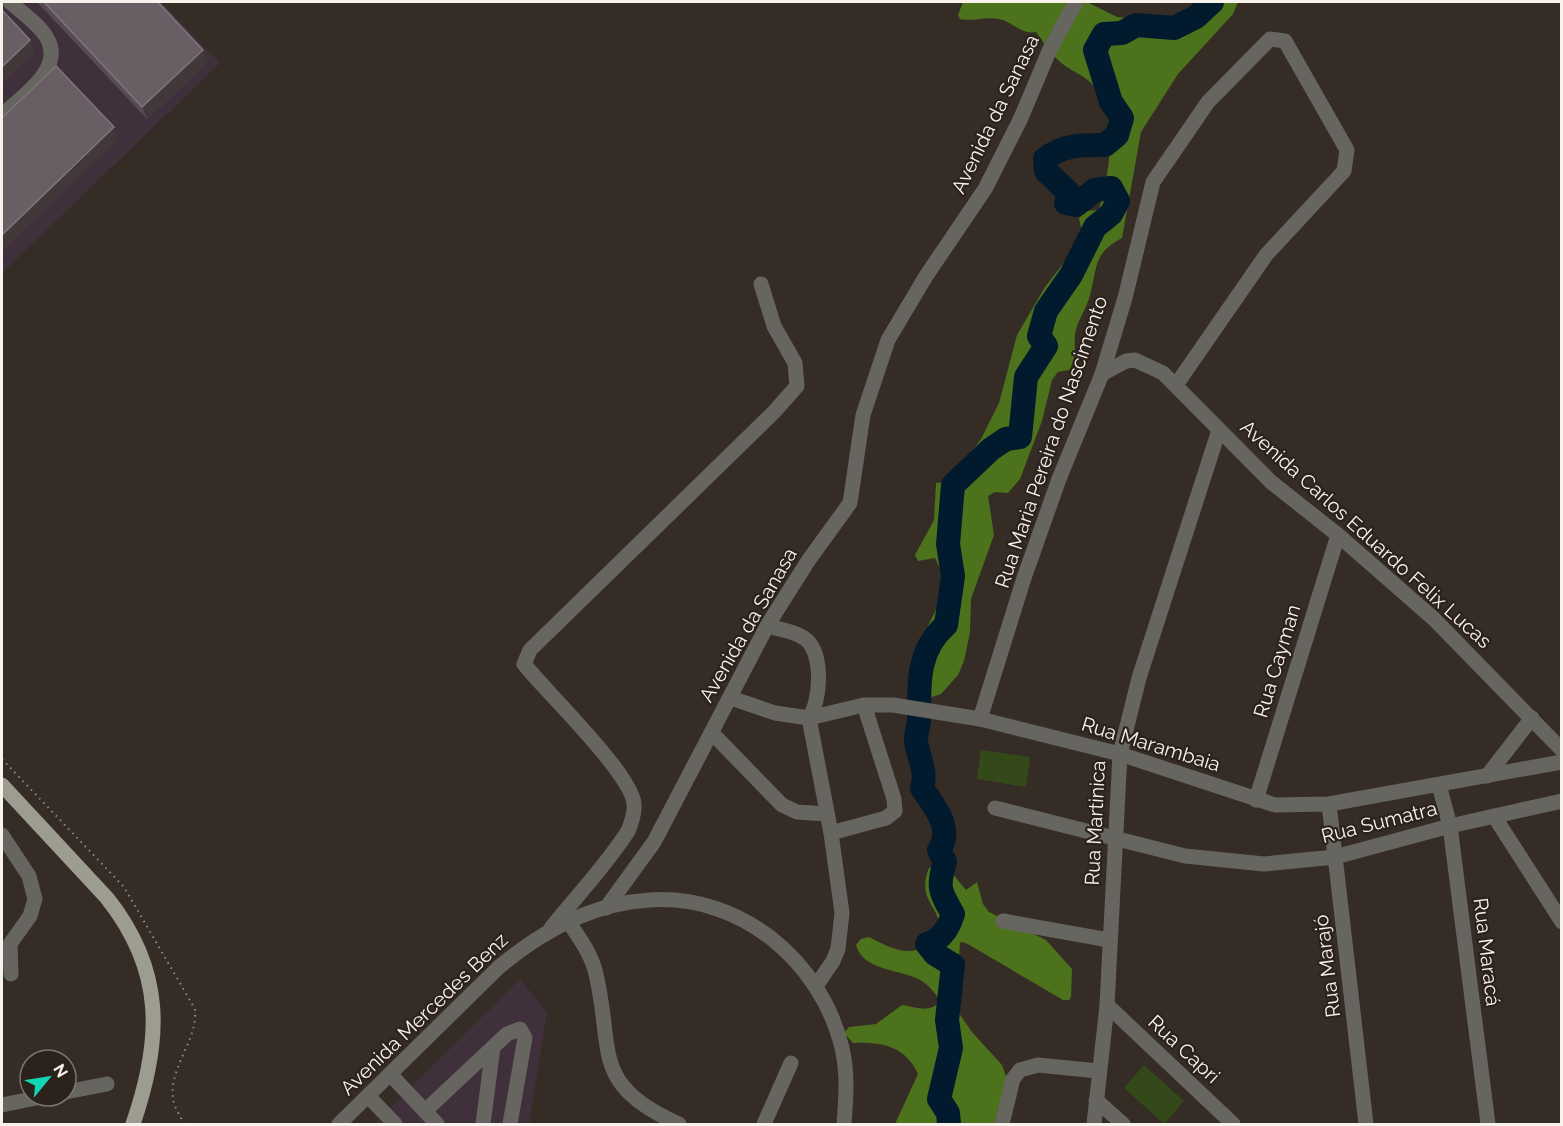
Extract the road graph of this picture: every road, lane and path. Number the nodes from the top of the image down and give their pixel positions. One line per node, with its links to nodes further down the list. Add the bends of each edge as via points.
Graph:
1 (10, 2): 3 (street, via 46,36 53,51 51,63 40,79)
2 (1076, 2): 9 (street, Avenida da Sanasa, via 985,189 888,340 863,416 850,503)
3 (2, 115)
4 (761, 284): 37 (street, via 774,326 795,363 797,387 525,658 524,664 538,682 599,748 628,788 634,804 629,829)
5 (1102, 374): 6 (street, Avenida Carlos Eduardo Felix Lucas, via 1136,360 1163,373); 6 (street, Rua Maria Pereira do Nascimento, via 1153,182 1208,102 1270,39 1285,41 1347,150 1344,171 1266,255); 14 (street, Rua Maria Pereira do Nascimento, via 1051,501)
6 (1176, 385): 7 (street, Avenida Carlos Eduardo Felix Lucas)
7 (1219, 430): 8 (street, Avenida Carlos Eduardo Felix Lucas, via 1271,482); 17 (street, Rua Martinica, via 1139,678)
8 (1338, 535): 13 (street, Avenida Carlos Eduardo Felix Lucas, via 1434,619); 22 (street, Rua Cayman)
9 (767, 626): 10 (street, Avenida da Sanasa); 12 (street, via 802,637 813,649 819,694)
10 (731, 698): 12 (street, Rua Marambaia, via 775,713); 15 (street, Avenida da Sanasa)
11 (864, 705): 12 (street, Rua Marambaia); 14 (street, Rua Marambaia, via 893,705); 29 (street, via 895,812)
12 (809, 718): 26 (street)
13 (1532, 718): 16 (street, Avenida Carlos Eduardo Felix Lucas); 19 (street)
14 (980, 719): 17 (street, Rua Marambaia)
15 (712, 733): 26 (street, via 782,805 797,812); 33 (street, Avenida da Sanasa, via 654,842)
16 (1562, 750)
17 (1120, 754): 22 (street, Rua Marambaia, via 1186,773); 31 (street, Rua Martinica)
18 (1562, 762): 19 (street, Rua Marambaia)
19 (1487, 776): 21 (street, Rua Marambaia)
20 (2, 785): 53 (main road, via 107,898 142,954 153,999 154,1034 149,1074)
21 (1439, 785): 24 (street, Rua Marambaia); 28 (street, Rua Maracá)
22 (1256, 800): 24 (street, Rua Marambaia, via 1275,805)
23 (1562, 801): 27 (street, Rua Sumatra)
24 (1329, 804): 32 (street, Rua Marajó)
25 (995, 808): 31 (street, Rua Sumatra)
26 (827, 814): 29 (street)
27 (1494, 816): 28 (street, Rua Sumatra); 36 (street)
28 (1450, 826): 32 (street, Rua Sumatra); 67 (street, Rua Maracá)
29 (831, 833): 40 (street, via 842,930 833,961)
30 (2, 835): 39 (street, via 28,876 35,899 30,916 10,944)
31 (1117, 837): 32 (street, Rua Sumatra, via 1185,856 1232,862 1264,864); 38 (street, Rua Martinica)
32 (1335, 857): 66 (street, Rua Marajó)
33 (606, 908): 34 (street, Avenida Mercedes Benz); 40 (street, Avenida Mercedes Benz, via 650,900 679,900 731,912 782,946)
34 (568, 921): 37 (street, Avenida Mercedes Benz); 59 (street, via 594,968 610,1068 624,1089 654,1113)
35 (1003, 921): 38 (street)
36 (1562, 922)
37 (551, 928): 45 (street, Avenida Mercedes Benz, via 499,967)
38 (1109, 940): 41 (street, Rua Martinica)
39 (11, 974)
40 (816, 986): 61 (street, Avenida Mercedes Benz, via 842,1048)
41 (1107, 1005): 44 (street, Rua Martinica); 65 (street, Rua Capri)
42 (492, 1047): 52 (street); 57 (street); 58 (street, via 516,1029 525,1034)
43 (791, 1063): 60 (street)
44 (1098, 1071): 49 (street, Rua Martinica); 62 (street, via 1038,1065 1020,1070 1013,1080)
45 (390, 1074): 48 (street, Avenida Mercedes Benz); 52 (street)
46 (107, 1084): 47 (street)
47 (78, 1090)
48 (368, 1096): 54 (street, Avenida Mercedes Benz); 55 (street)
49 (1096, 1100): 63 (street, Rua Martinica); 64 (street)
50 (18, 1102): 51 (street)
51 (2, 1105)
52 (425, 1111): 56 (street)
53 (133, 1125)
54 (339, 1125)
55 (394, 1125)
56 (437, 1125)
57 (483, 1125)
58 (510, 1125)
59 (679, 1125)
60 (764, 1125)
61 (844, 1125)
62 (1002, 1125)
63 (1094, 1125)
64 (1123, 1125)
65 (1233, 1125)
66 (1366, 1125)
67 (1488, 1125)

